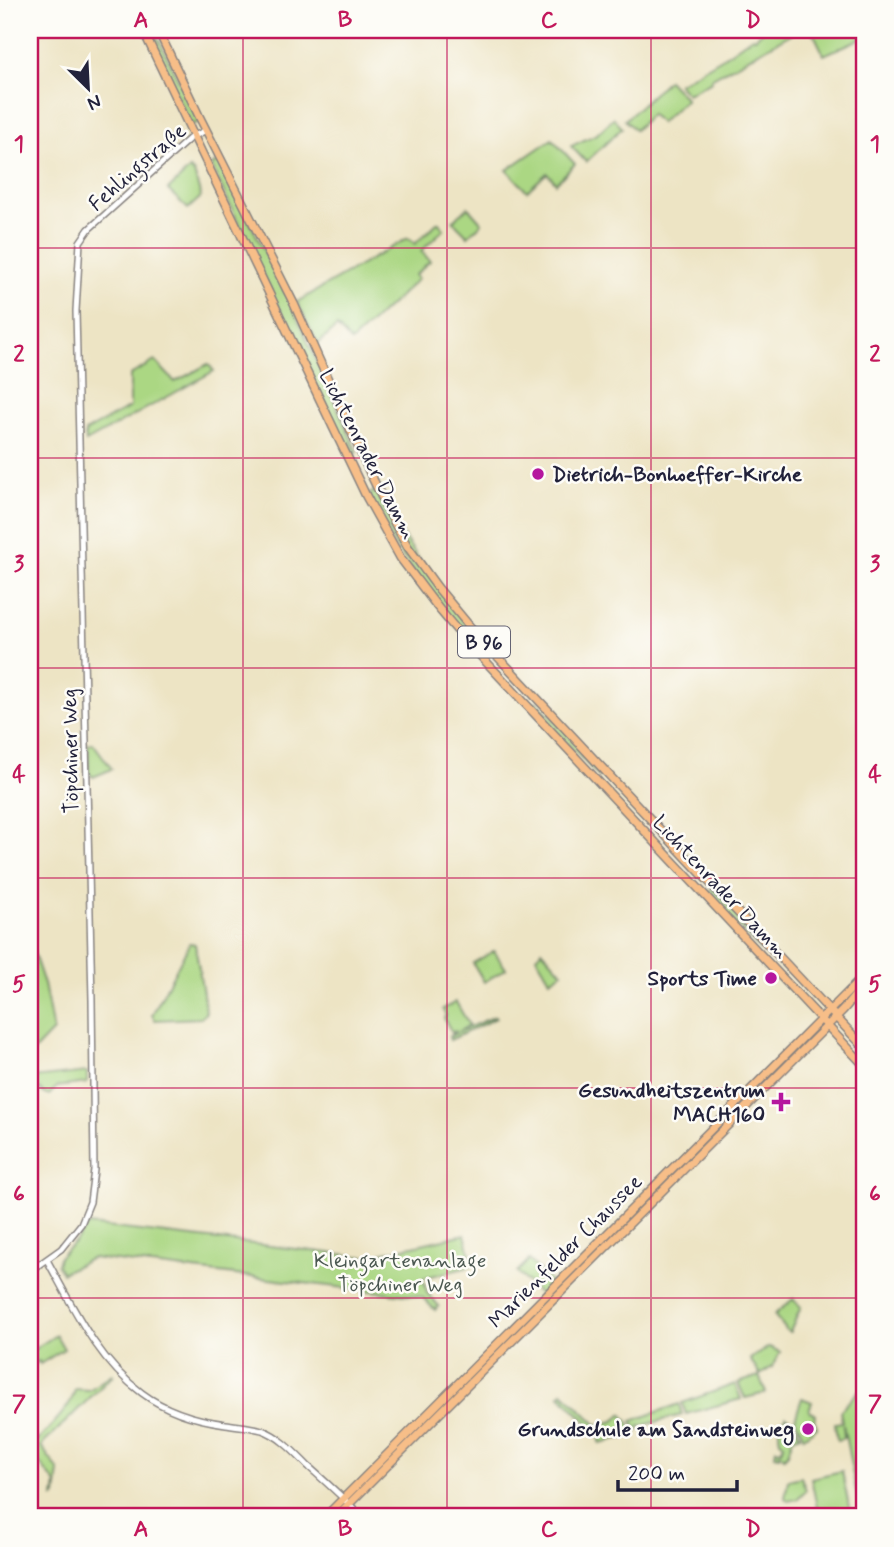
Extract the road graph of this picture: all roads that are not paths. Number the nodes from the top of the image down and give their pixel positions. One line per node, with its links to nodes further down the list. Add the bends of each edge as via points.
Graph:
1 (143, 30): 3 (main road, Lichtenrader Damm / B 96)
2 (158, 30): 4 (main road, Lichtenrader Damm / B 96)
3 (154, 53): 4 (main road); 6 (main road, Lichtenrader Damm / B 96)
4 (175, 66): 5 (main road, Lichtenrader Damm / B 96)
5 (206, 130): 6 (street, Fehlingstraße); 7 (main road, Lichtenrader Damm / B 96)
6 (194, 136): 8 (main road, Lichtenrader Damm / B 96); 9 (street, Fehlingstraße)
7 (221, 159): 8 (main road); 10 (main road, Lichtenrader Damm / B 96)
8 (208, 165): 11 (main road, Lichtenrader Damm / B 96)
9 (89, 229): 22 (street, Töpchiner Weg, via 80,242 76,315 94,1170 83,1222)
10 (361, 453): 11 (main road); 14 (main road, Lichtenrader Damm / B 96, via 408,547 447,600)
11 (348, 459): 15 (main road, Lichtenrader Damm / B 96, via 401,559 439,609)
12 (864, 976): 16 (main road)
13 (864, 985): 16 (main road)
14 (810, 988): 15 (main road); 16 (main road, Lichtenrader Damm / B 96)
15 (801, 997): 17 (main road, Lichtenrader Damm / B 96)
16 (833, 1013): 17 (main road, Marienfelder Chaussee); 18 (main road, B 96)
17 (824, 1022): 19 (main road, B 96); 24 (main road, Marienfelder Chaussee)
18 (856, 1038): 19 (main road); 20 (main road, B 96)
19 (847, 1047): 21 (main road, B 96)
20 (864, 1047)
21 (864, 1065)
22 (47, 1260): 23 (street, Töpchiner Weg); 24 (street, via 98,1348 141,1392 182,1414 272,1435)
23 (30, 1271)
24 (346, 1501): 25 (main road, Marienfelder Chaussee); 26 (main road, Marienfelder Chaussee); 27 (street)
25 (325, 1517)
26 (336, 1517)
27 (362, 1517)

